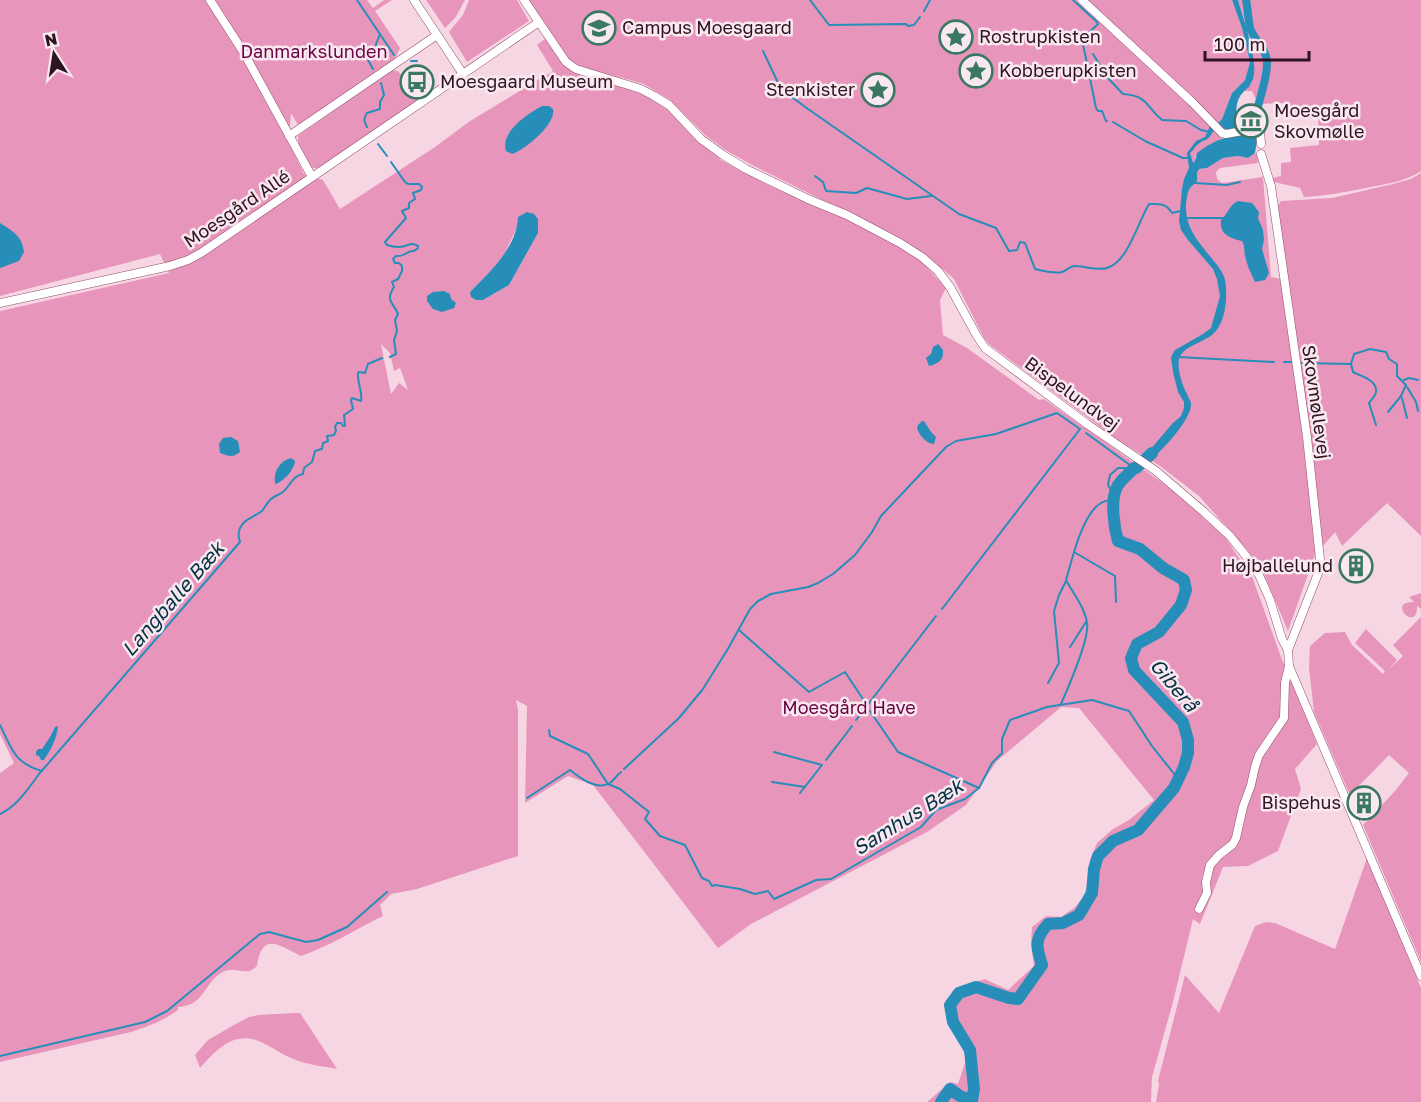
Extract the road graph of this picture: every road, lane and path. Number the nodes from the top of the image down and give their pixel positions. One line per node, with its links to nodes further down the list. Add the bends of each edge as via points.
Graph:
1 (210, 0): 8 (street)
2 (414, 0): 6 (street)
3 (525, 0): 5 (street, Bispelundvej)
4 (1082, 0): 9 (street, via 1220,131 1226,134 1259,128)
5 (538, 22): 7 (street, Moesgård Allé); 13 (street, Bispelundvej, via 571,66 654,96 669,105 701,139 746,169 847,215 922,257 950,287 986,348 1156,471 1230,536 1259,576)
6 (437, 35): 7 (street); 8 (street)
7 (463, 74): 11 (street, Moesgård Allé)
8 (289, 136): 11 (street)
9 (1261, 144)
10 (1261, 154): 13 (street, Skovmøllevej, via 1276,219 1320,559)
11 (312, 177): 12 (street, Moesgård Allé, via 188,260)
12 (0, 303)
13 (1288, 650): 14 (street, Bispelundvej)
14 (1289, 666): 15 (street, via 1284,718 1257,761 1233,844 1210,865 1207,892); 16 (street, Bispelundvej)
15 (1199, 909)
16 (1421, 976)

